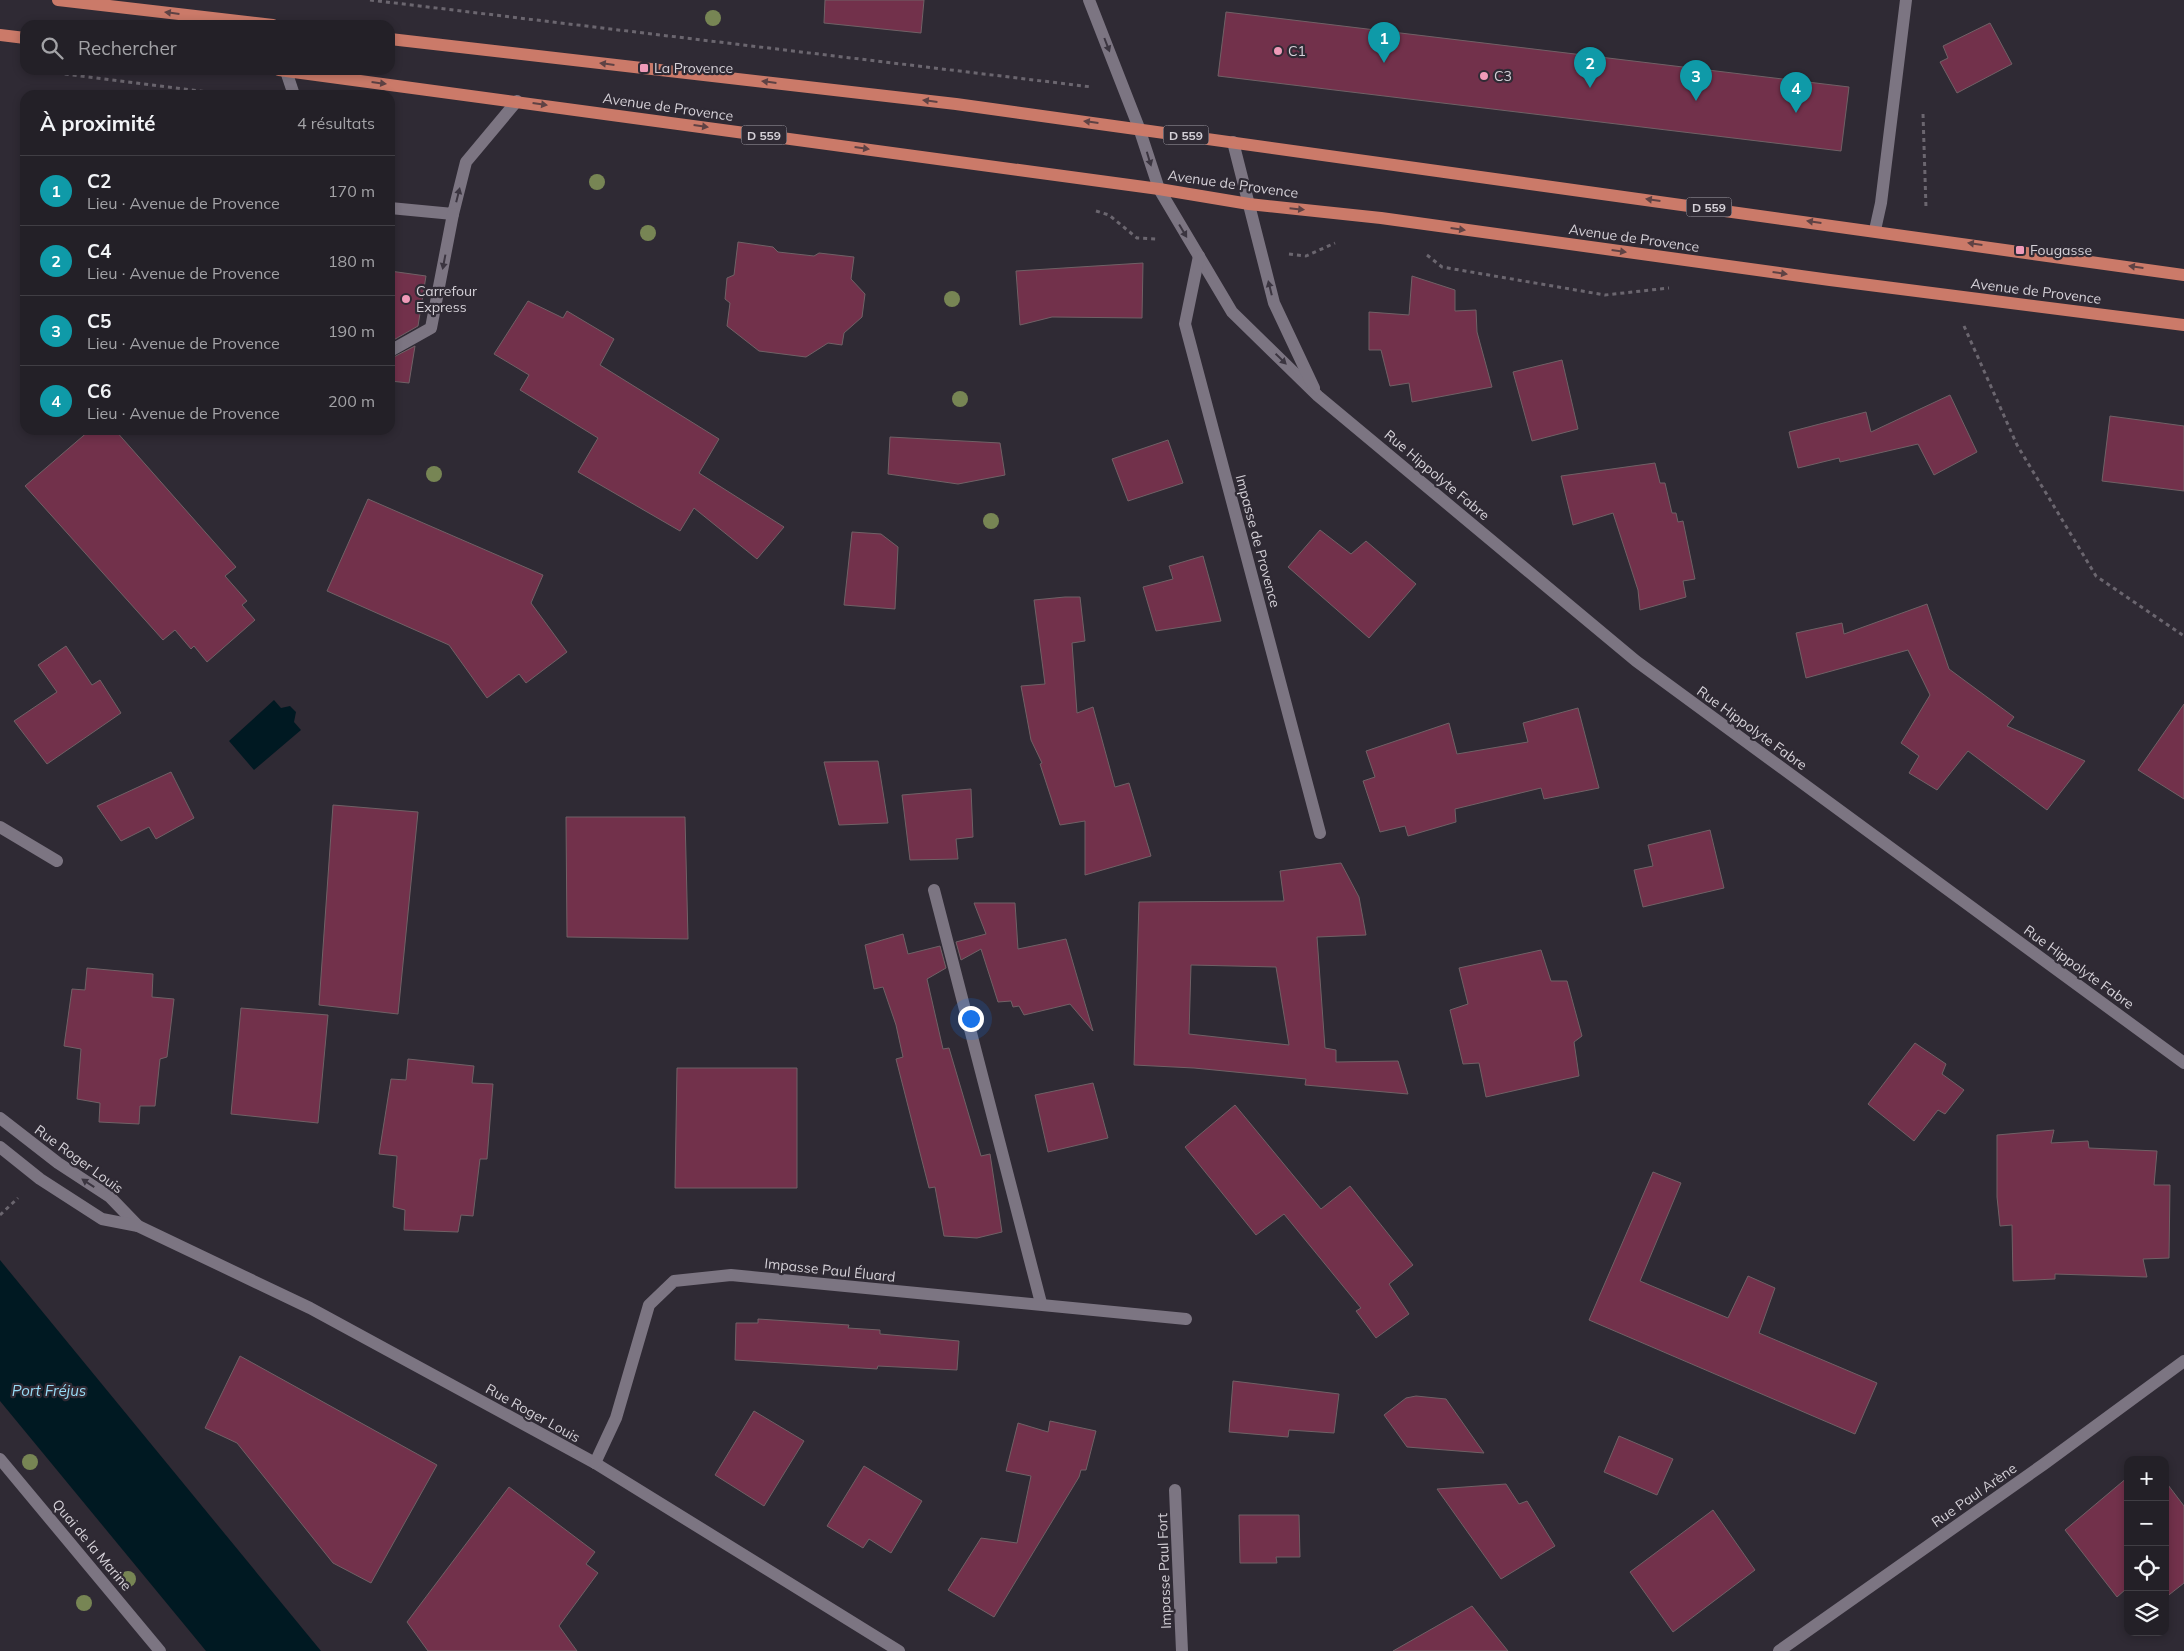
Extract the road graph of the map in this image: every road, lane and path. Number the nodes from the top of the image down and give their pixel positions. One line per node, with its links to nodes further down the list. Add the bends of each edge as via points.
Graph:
1 (58, 0): 4 (main road, one-way to 1)
2 (1090, 0): 14 (street, Rue Hippolyte Fabre, one-way to 14)
3 (1906, 0): 20 (street)
4 (230, 20)
5 (0, 35): 6 (main road)
6 (20, 37)
7 (395, 40): 14 (main road, D 559, one-way to 7)
8 (73, 75): 11 (path)
9 (284, 75): 12 (street)
10 (320, 75): 13 (main road, Avenue de Provence / D 559, one-way to 13)
11 (191, 90)
12 (292, 90)
13 (517, 101): 16 (main road, Avenue de Provence / D 559, one-way to 16); 19 (street, one-way to 13, via 466,162)
14 (1140, 128): 15 (main road, D 559); 16 (street, Rue Hippolyte Fabre, one-way to 16)
15 (1234, 142): 17 (street, Rue Hippolyte Fabre); 20 (main road, D 559, one-way to 15)
16 (1158, 189): 17 (main road, Avenue de Provence / D 559); 21 (street, Rue Hippolyte Fabre, one-way to 21)
17 (1248, 204): 23 (main road, Avenue de Provence / D 559, one-way to 23, via 1381,218); 26 (street, Rue Hippolyte Fabre, one-way to 17, via 1274,303)
18 (395, 208): 19 (street)
19 (453, 214): 25 (street, one-way to 25, via 431,328)
20 (1875, 230): 22 (main road, D 559, one-way to 20)
21 (1199, 256): 26 (street, Rue Hippolyte Fabre, one-way to 26, via 1232,312); 29 (street, Impasse de Provence, via 1185,324)
22 (2184, 275)
23 (1959, 296): 24 (main road, Avenue de Provence / D 559); 27 (path, via 1963,323 2017,445 2096,576)
24 (2184, 325)
25 (395, 348)
26 (1318, 396): 32 (street, Rue Hippolyte Fabre, via 1636,661)
27 (2184, 636)
28 (0, 827): 30 (street)
29 (1320, 833)
30 (57, 861)
31 (934, 890): 36 (street)
32 (2184, 1062)
33 (0, 1118): 35 (street, Rue Roger Louis, one-way to 33, via 110,1197 58,1163)
34 (0, 1147): 35 (street, Rue Roger Louis, via 40,1179 102,1219)
35 (138, 1226): 40 (street, Rue Roger Louis, via 310,1308)
36 (1041, 1304): 37 (street, Impasse Paul Éluard); 40 (street, Impasse Paul Éluard, via 731,1275 674,1281 649,1305 616,1418)
37 (1186, 1319)
38 (2184, 1361): 45 (street, Rue Paul Arène)
39 (0, 1458): 42 (street, Quai de la Marine)
40 (594, 1464): 43 (street, Rue Roger Louis)
41 (1175, 1490): 44 (street, Impasse Paul Fort)
42 (160, 1651)
43 (900, 1651)
44 (1182, 1651)
45 (1779, 1651)

